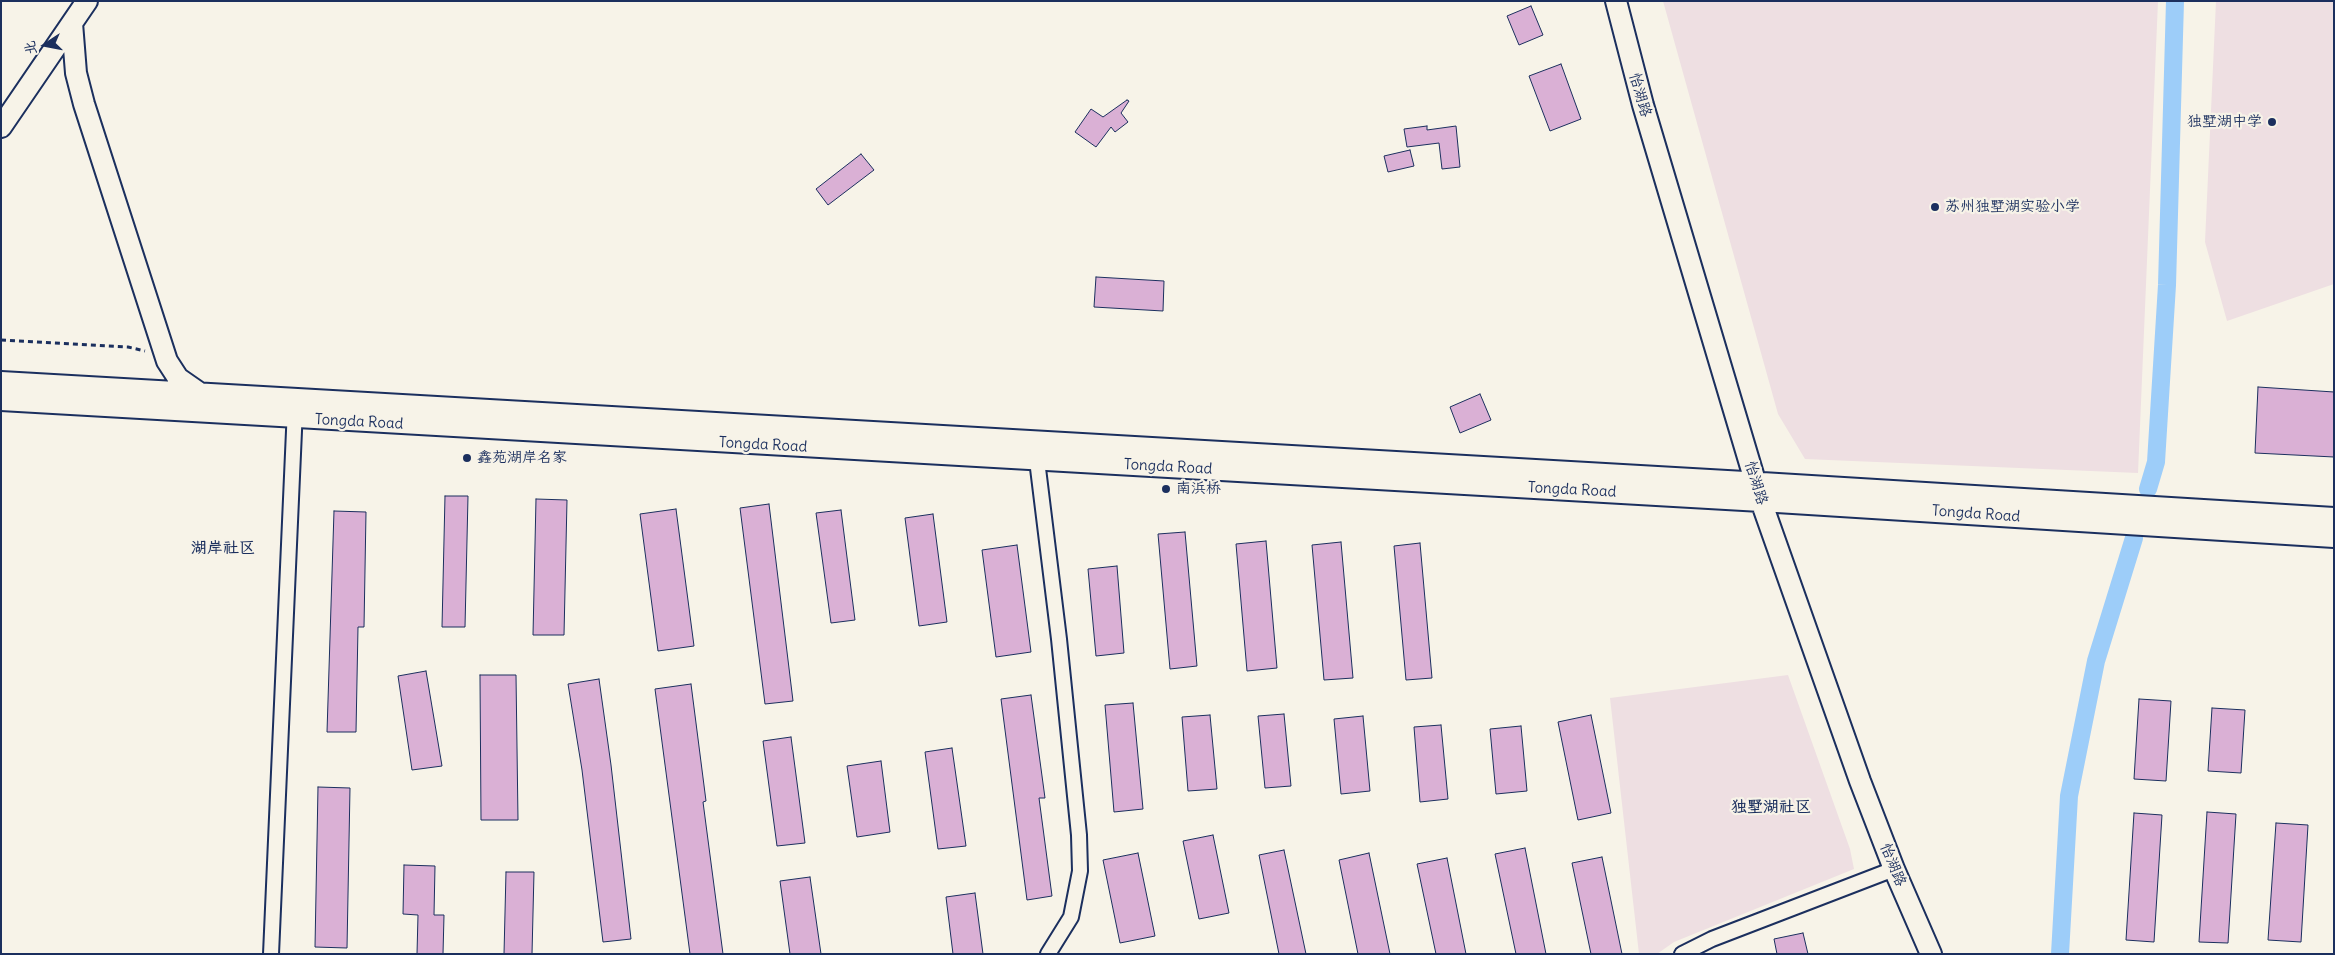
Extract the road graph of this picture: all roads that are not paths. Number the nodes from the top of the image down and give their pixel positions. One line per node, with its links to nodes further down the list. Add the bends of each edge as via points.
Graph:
1 (86, 1): 3 (main road)
2 (1616, 1): 10 (main road, 怡湖路, via 1643,106)
3 (72, 23): 4 (main road); 6 (main road, via 76,73 84,104 168,361 178,378)
4 (1, 127)
5 (1, 382): 6 (main road, Tongda Road)
6 (202, 394): 8 (main road, Tongda Road)
7 (1, 400): 8 (main road, Tongda Road)
8 (295, 409): 9 (main road, Tongda Road); 14 (street)
9 (1035, 451): 10 (main road, Tongda Road); 15 (street, via 1058,639 1080,871 1071,917)
10 (1758, 492): 11 (main road, Tongda Road); 12 (main road, Tongda Road); 13 (main road, 怡湖路)
11 (2334, 518)
12 (2334, 536)
13 (1894, 869): 16 (street, via 1712,939); 17 (main road, 怡湖路)
14 (271, 954)
15 (1048, 954)
16 (1682, 954)
17 (1931, 954)

